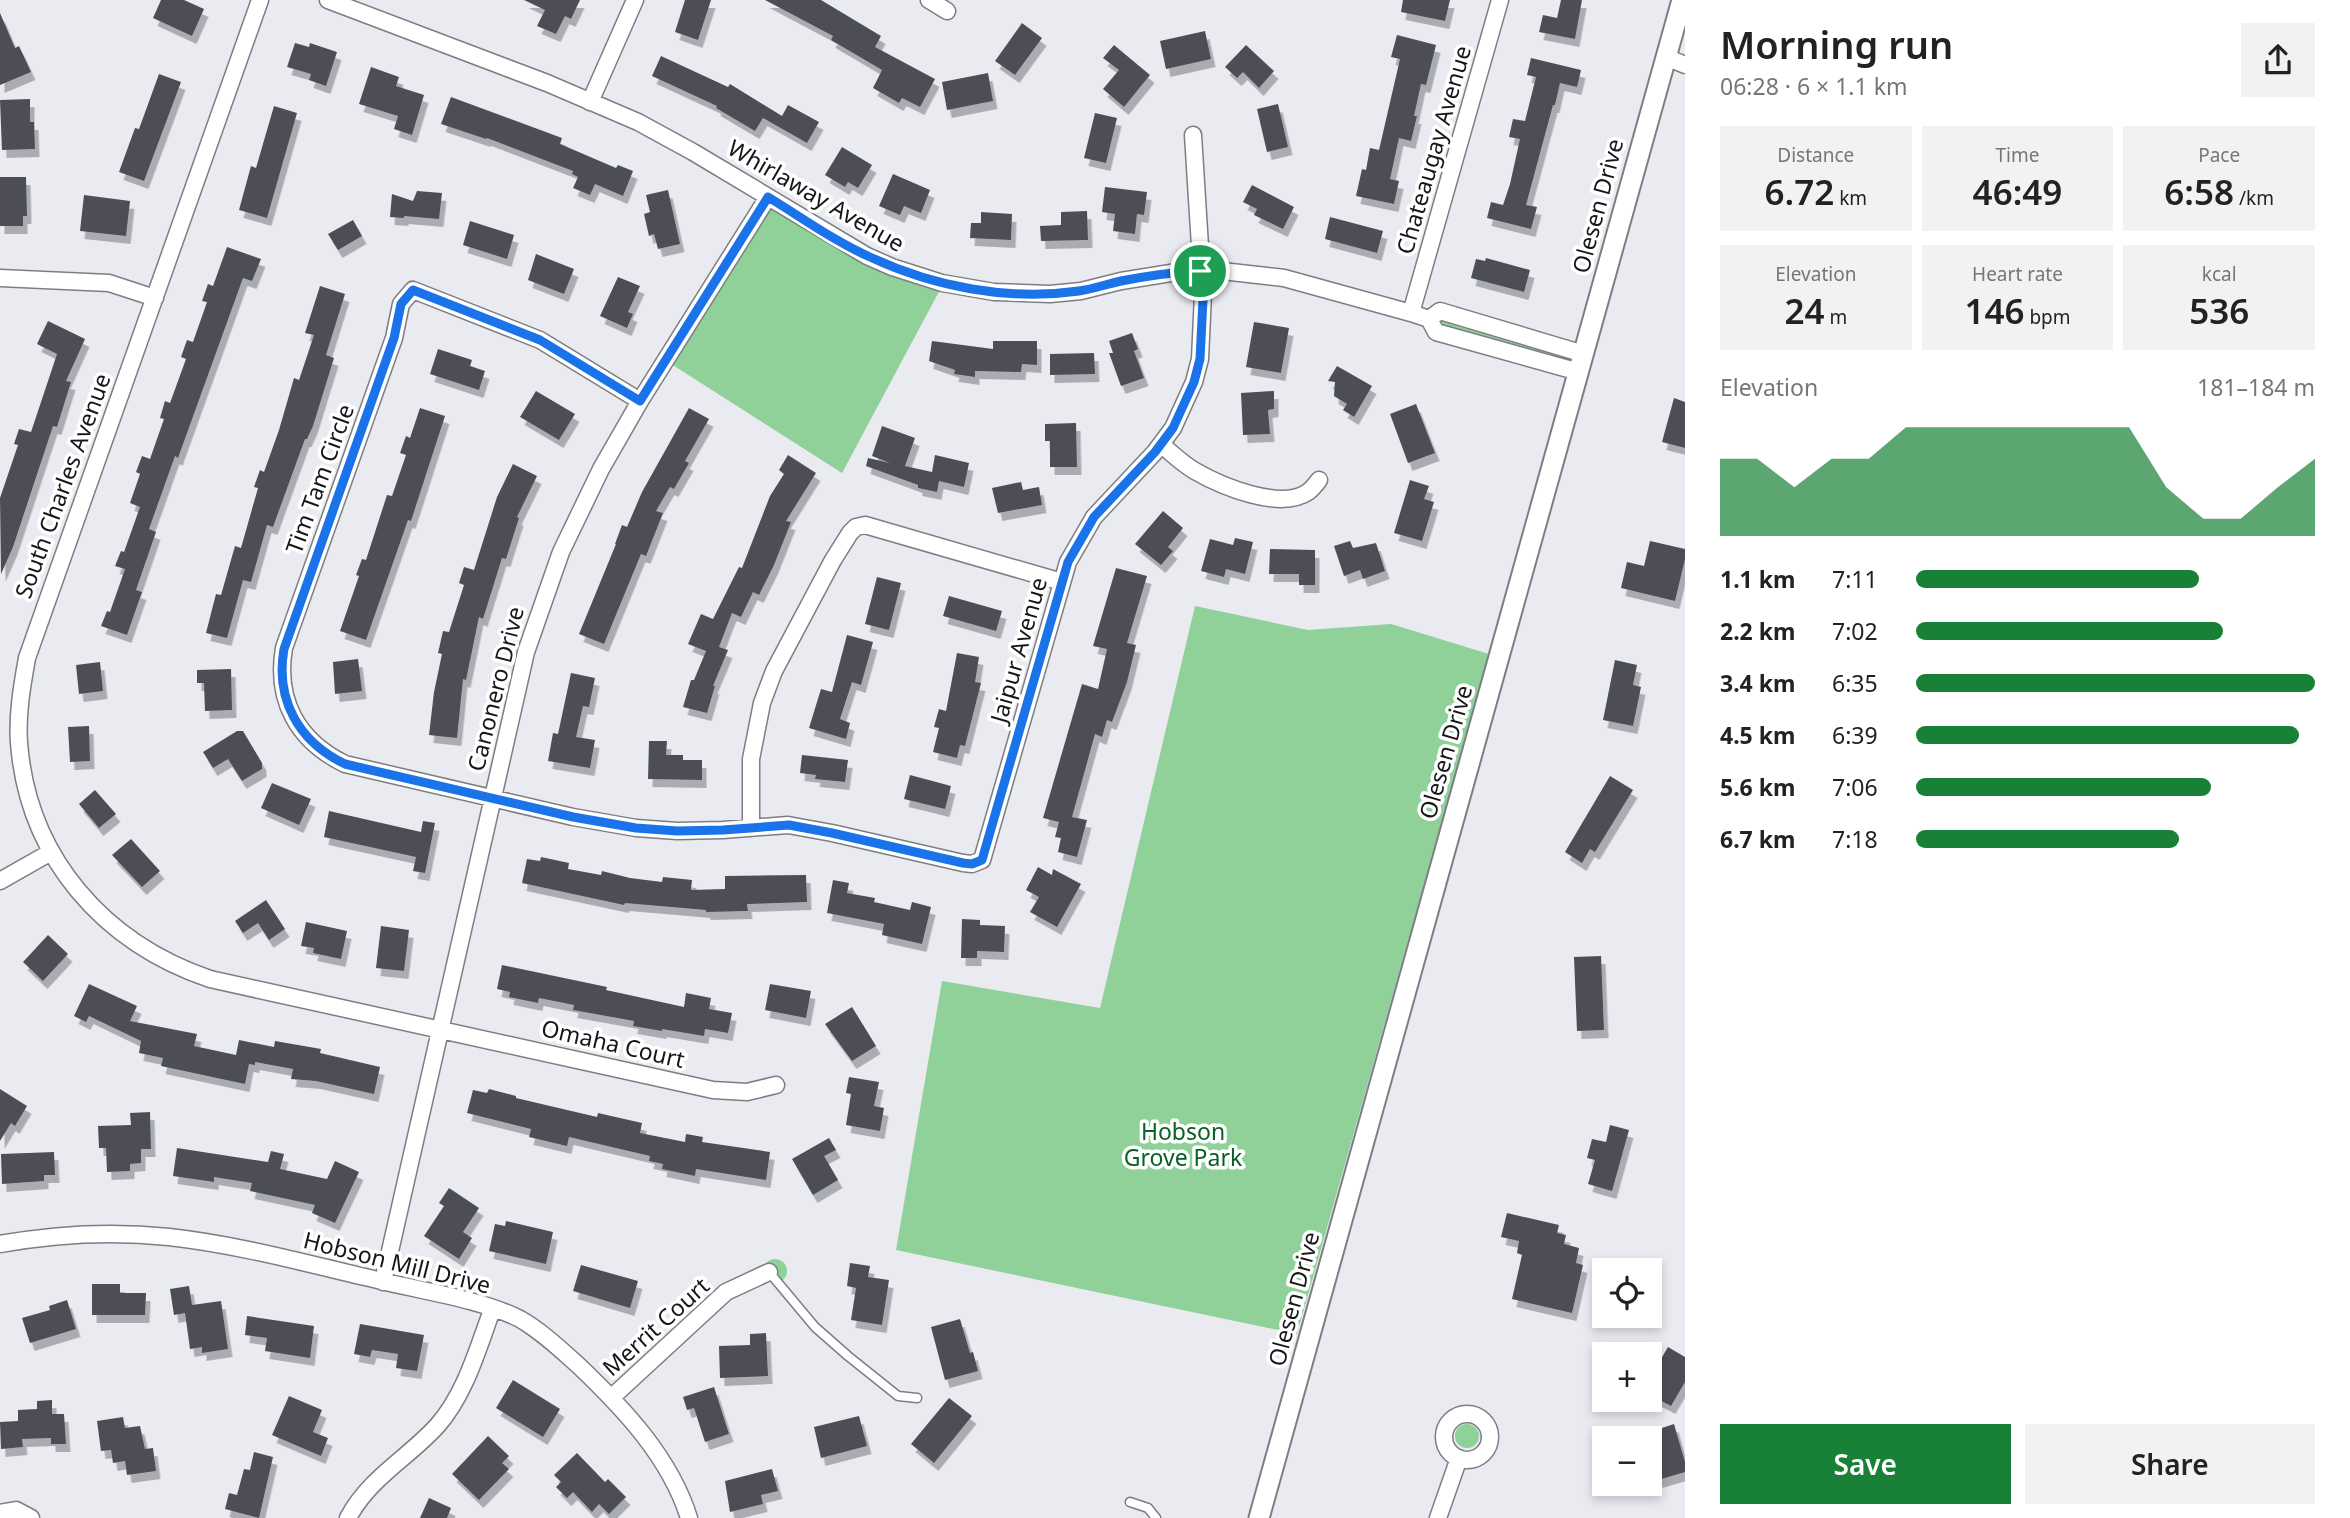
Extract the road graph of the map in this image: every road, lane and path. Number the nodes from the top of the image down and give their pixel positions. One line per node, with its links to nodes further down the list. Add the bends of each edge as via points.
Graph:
1 (260, 0): 15 (street, South Charles Avenue)
2 (328, 0): 10 (street, Whirlaway Avenue)
3 (635, 0): 10 (street)
4 (929, 0): 7 (street)
5 (1500, 0): 16 (street, Chateaugay Avenue)
6 (1682, 0): 8 (street, Olesen Drive)
7 (947, 11)
8 (1666, 57): 9 (street); 17 (street, Olesen Drive)
9 (1685, 65)
10 (590, 102): 12 (street, Whirlaway Avenue, via 638,122)
11 (1193, 135): 13 (street, Jaipur Avenue)
12 (768, 197): 13 (street, Whirlaway Avenue, via 867,256 966,288 1050,294); 18 (street, Canonero Drive)
13 (1200, 271): 16 (street, Whirlaway Avenue, via 1283,278); 19 (street, Jaipur Avenue, via 1200,359 1186,404)
14 (0, 278): 15 (street, via 109,283)
15 (155, 298): 24 (street, South Charles Avenue, via 27,658 20,692 21,764)
16 (1412, 313): 17 (street, Whirlaway Avenue, via 1429,319 1436,332)
17 (1581, 363): 41 (street, Olesen Drive)
18 (640, 401): 22 (street, Canonero Drive, via 582,506 547,587 526,652); 22 (street, Tim Tam Circle, via 513,328 413,290 401,304 394,338 286,642 284,694 297,725 330,756 373,771)
19 (1161, 444): 20 (street, via 1196,472 1250,494 1291,498 1307,493); 21 (street, Jaipur Avenue, via 1094,517 1075,547)
20 (1319, 480)
21 (1062, 582): 23 (street, Jaipur Avenue, via 982,860 972,864 804,827); 23 (street, via 864,525 856,527 833,560 762,703 751,759)
22 (492, 798): 23 (street, via 636,828); 26 (street, Canonero Drive)
23 (751, 828)
24 (51, 852): 25 (street); 26 (street, South Charles Avenue, via 96,911 164,961 210,979)
25 (0, 880)
26 (440, 1029): 27 (street, Omaha Court, via 713,1090 747,1092); 30 (street, Canonero Drive)
27 (775, 1085)
28 (0, 1244): 30 (street, Hobson Mill Drive, via 80,1234 170,1237)
29 (769, 1272): 32 (street, Merrit Court, via 726,1292); 33 (lane, via 815,1327 848,1356 898,1396)
30 (383, 1282): 31 (street, Hobson Mill Drive)
31 (492, 1310): 32 (street, Hobson Mill Drive, via 540,1332); 38 (street, via 472,1363 442,1420 374,1481)
32 (611, 1398): 39 (street, Hobson Mill Drive, via 660,1457)
33 (917, 1398)
34 (1459, 1458): 42 (street)
35 (1130, 1502): 40 (lane, via 1148,1508)
36 (0, 1513): 37 (street, via 16,1510)
37 (31, 1518)
38 (348, 1518)
39 (689, 1518)
40 (1156, 1518)
41 (1259, 1518)
42 (1438, 1518)

